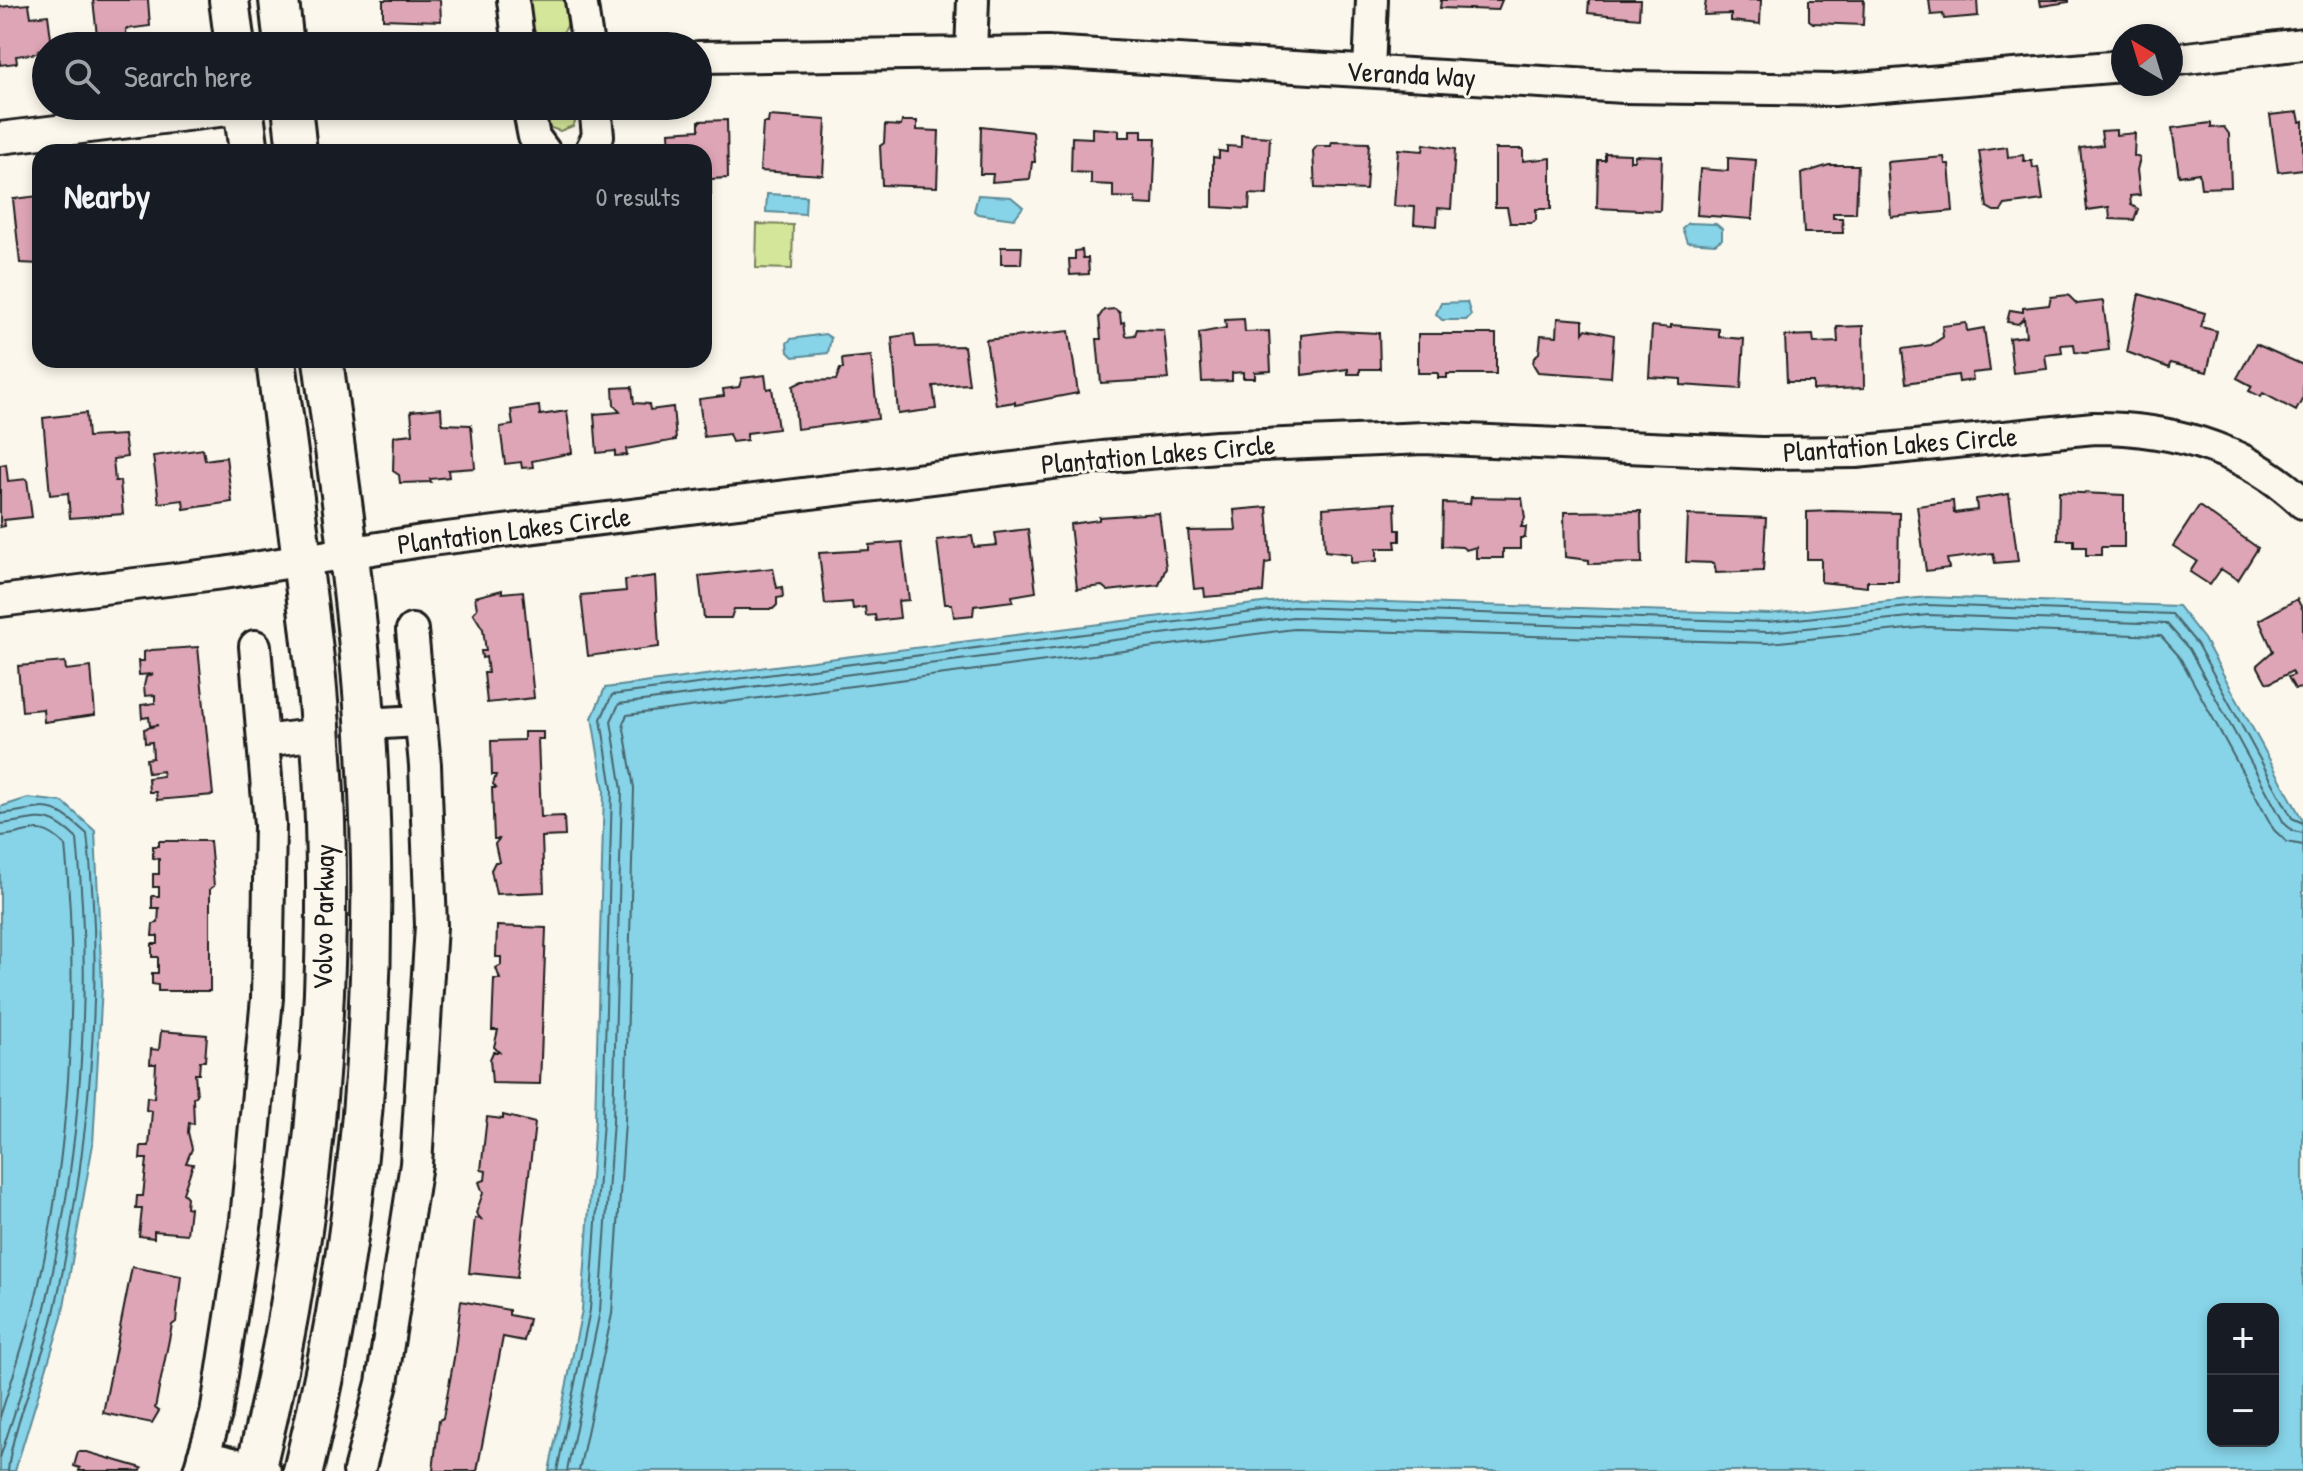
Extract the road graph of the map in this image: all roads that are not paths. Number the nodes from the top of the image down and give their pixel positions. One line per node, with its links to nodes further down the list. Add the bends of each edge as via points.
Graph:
1 (229, 0): 7 (main road)
2 (279, 0): 8 (main road)
3 (513, 0): 9 (street)
4 (581, 0): 10 (street)
5 (973, 0): 12 (street)
6 (1372, 0): 16 (street)
7 (233, 32)
8 (282, 32)
9 (517, 32)
10 (586, 32)
11 (2303, 44): 14 (street)
12 (971, 52): 13 (street, Veranda Way); 16 (street, Veranda Way)
13 (712, 57)
14 (2183, 59)
15 (2111, 67): 16 (street, Veranda Way, via 1845,90 1624,87)
16 (1369, 71)
17 (141, 120): 22 (street)
18 (245, 120): 23 (main road)
19 (294, 120): 24 (main road)
20 (531, 120): 25 (street)
21 (596, 120): 26 (street)
22 (0, 138)
23 (248, 144)
24 (296, 144)
25 (539, 144)
26 (594, 144)
27 (277, 368): 31 (main road, Volvo Parkway)
28 (324, 368): 30 (main road, Volvo Parkway)
29 (2303, 503): 30 (street, Plantation Lakes Circle, via 2237,456 2195,440 2131,428 1856,452 1761,453 1424,438 1326,440 1102,457)
30 (347, 553): 31 (street, Plantation Lakes Circle); 36 (main road, Volvo Parkway)
31 (301, 560): 32 (street, Plantation Lakes Circle); 37 (main road, Volvo Parkway)
32 (0, 601)
33 (412, 630): 35 (street)
34 (255, 646): 38 (street)
35 (419, 721): 36 (street); 42 (street, via 431,926 416,1164 382,1383)
36 (366, 724): 41 (main road, Volvo Parkway, via 372,937 362,1121 334,1327)
37 (320, 734): 38 (street); 40 (main road, Volvo Parkway, via 325,911 315,1106 291,1299)
38 (263, 741): 39 (street, via 270,825 267,998 246,1220 216,1414)
39 (201, 1464): 40 (street)
40 (259, 1470)
41 (303, 1471)
42 (359, 1471)

